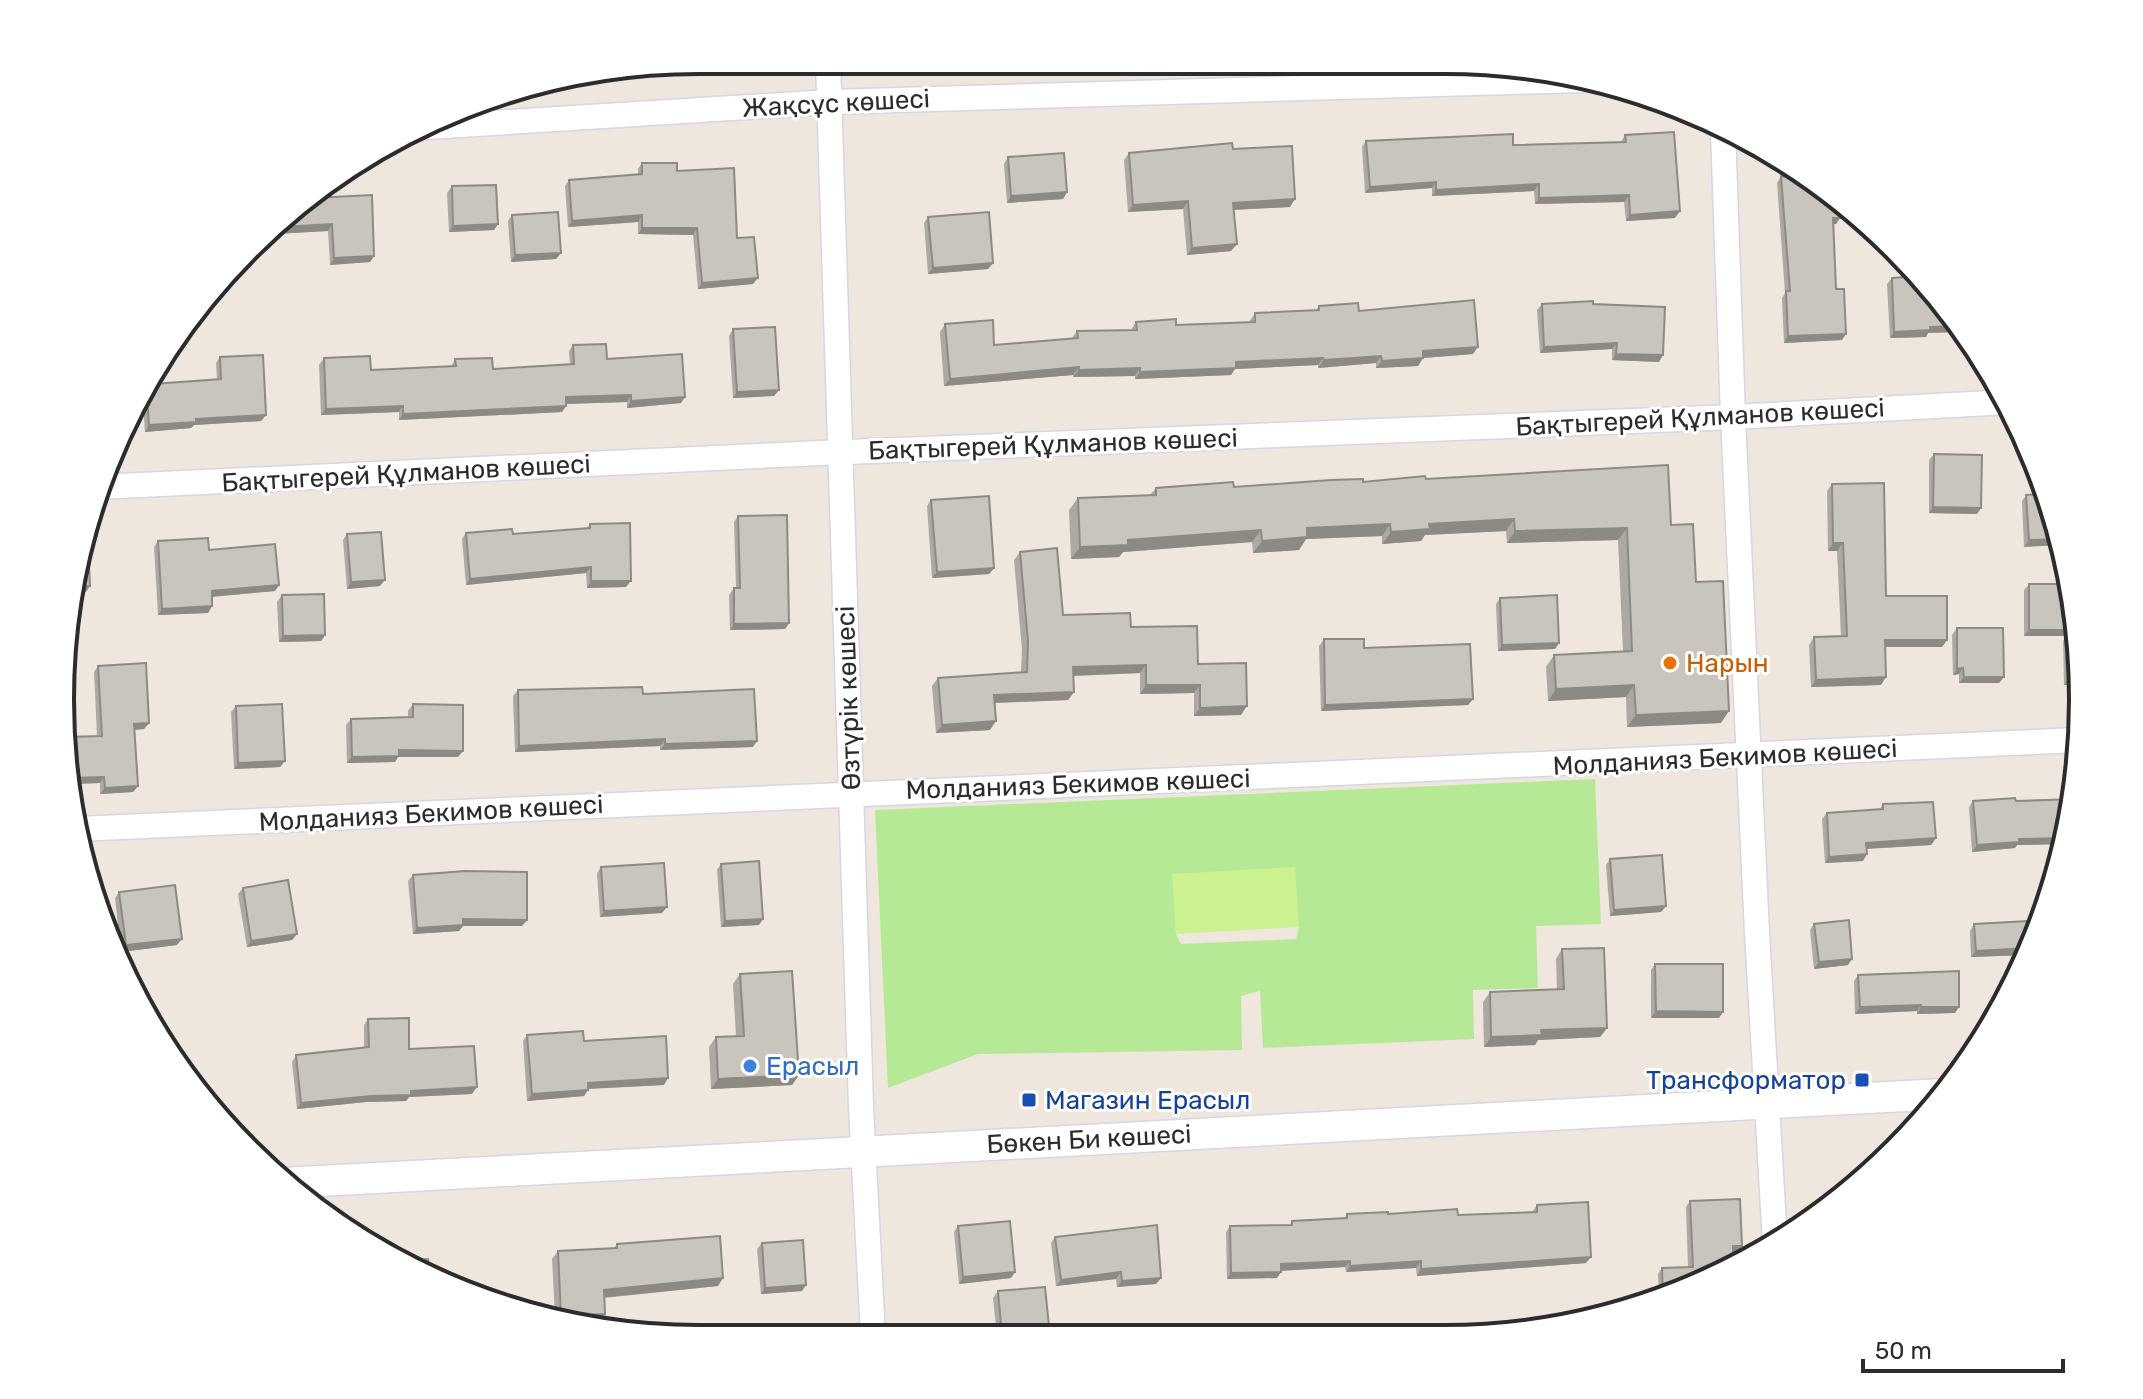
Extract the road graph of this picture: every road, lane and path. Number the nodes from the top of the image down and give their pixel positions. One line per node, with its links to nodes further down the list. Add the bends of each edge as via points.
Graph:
1 (828, 74): 3 (street, Өзтүрік көшесі)
2 (1538, 81): 3 (street, Жақсұс көшесі)
3 (829, 102): 4 (street, Жақсұс көшесі); 8 (street, Өзтүрік көшесі)
4 (452, 125)
5 (1723, 141): 7 (street)
6 (1993, 403): 7 (street, Бақтыгерей Құлманов көшесі)
7 (1733, 417): 8 (street, Бақтыгерей Құлманов көшесі); 11 (street)
8 (840, 452): 9 (street, Бақтыгерей Құлманов көшесі); 12 (street, Өзтүрік көшесі)
9 (112, 486)
10 (2068, 741): 11 (street, Молданияз Бекимов көшесі)
11 (1749, 757): 12 (street, Молданияз Бекимов көшесі); 15 (street)
12 (851, 793): 13 (street, Молданияз Бекимов көшесі); 16 (street, Өзтүрік көшесі)
13 (88, 829)
14 (1928, 1095): 15 (street, Бөкен Би көшесі)
15 (1768, 1102): 16 (street, Бөкен Би көшесі); 18 (street)
16 (863, 1151): 17 (street, Бөкен Би көшесі); 19 (street, Өзтүрік көшесі)
17 (302, 1182)
18 (1774, 1230)
19 (872, 1325)

